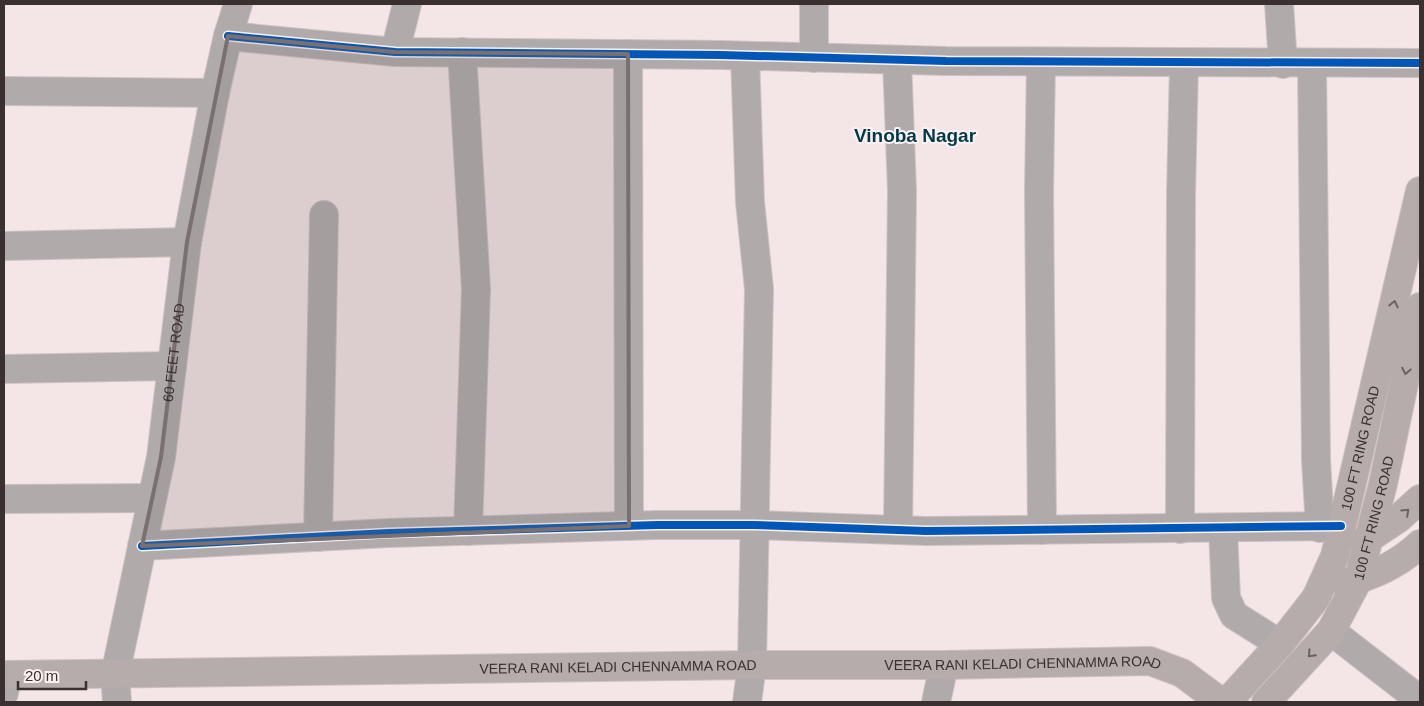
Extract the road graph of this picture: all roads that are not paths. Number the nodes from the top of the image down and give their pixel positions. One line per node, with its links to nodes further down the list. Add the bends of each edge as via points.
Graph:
1 (238, 4): 5 (street, 60 FEET ROAD)
2 (407, 4): 6 (street)
3 (814, 4): 10 (street)
4 (1279, 4): 15 (street)
5 (228, 36): 6 (street); 18 (street, 60 FEET ROAD)
6 (395, 52): 7 (street)
7 (462, 52): 8 (street); 36 (street, via 476,289)
8 (628, 54): 9 (street); 30 (street)
9 (745, 56): 10 (street); 29 (street, via 750,202 759,290)
10 (814, 58): 11 (street)
11 (896, 60): 12 (street); 33 (street, via 902,191)
12 (1041, 62): 14 (street); 34 (street)
13 (1420, 63): 16 (street)
14 (1184, 64): 15 (street); 32 (street)
15 (1283, 64): 16 (street)
16 (1312, 64): 31 (street, via 1316,460)
17 (4, 91): 18 (street)
18 (215, 93): 21 (street, 60 FEET ROAD)
19 (1420, 191): 31 (main road, 100 FT RING ROAD, one-way to 19)
20 (324, 215): 37 (street)
21 (187, 242): 22 (street); 24 (street, 60 FEET ROAD)
22 (4, 246)
23 (1420, 307): 38 (main road, 100 FT RING ROAD, one-way to 38)
24 (172, 366): 25 (street); 26 (street, 60 FEET ROAD, via 161,457)
25 (4, 369)
26 (152, 498): 27 (street); 40 (street, 60 FEET ROAD)
27 (4, 499)
28 (1420, 499): 38 (main road, one-way to 28)
29 (754, 525): 30 (street); 33 (street); 46 (street)
30 (629, 526): 36 (street)
31 (1330, 527): 35 (street); 41 (main road, 100 FT RING ROAD)
32 (1180, 529): 34 (street); 35 (street)
33 (898, 530): 34 (street)
34 (1042, 530)
35 (1223, 530): 45 (street, via 1226,598 1234,615)
36 (468, 531): 37 (street)
37 (318, 537): 40 (street)
38 (1371, 538): 41 (main road); 42 (main road, 100 FT RING ROAD)
39 (1420, 544): 42 (main road, via 1382,571)
40 (142, 546): 48 (street, 60 FEET ROAD)
41 (1335, 556): 43 (main road, 100 FT RING ROAD)
42 (1358, 580): 43 (main road); 44 (main road, 100 FT RING ROAD)
43 (1321, 589): 45 (main road, 100 FT RING ROAD)
44 (1332, 631): 50 (street); 56 (main road, 100 FT RING ROAD, one-way to 56)
45 (1280, 644): 55 (main road, 100 FT RING ROAD)
46 (752, 665): 47 (main road, VEERA RANI KELADI CHENNAMMA ROAD); 48 (main road, VEERA RANI KELADI CHENNAMMA ROAD); 52 (street)
47 (944, 665): 53 (street); 54 (main road, VEERA RANI KELADI CHENNAMMA ROAD, via 1150,660 1182,673)
48 (115, 675): 49 (main road, VEERA RANI KELADI CHENNAMMA ROAD); 51 (street, 60 FEET ROAD)
49 (5, 681)
50 (1420, 700)
51 (117, 702)
52 (747, 702)
53 (936, 702)
54 (1221, 702)
55 (1227, 702)
56 (1266, 702)

